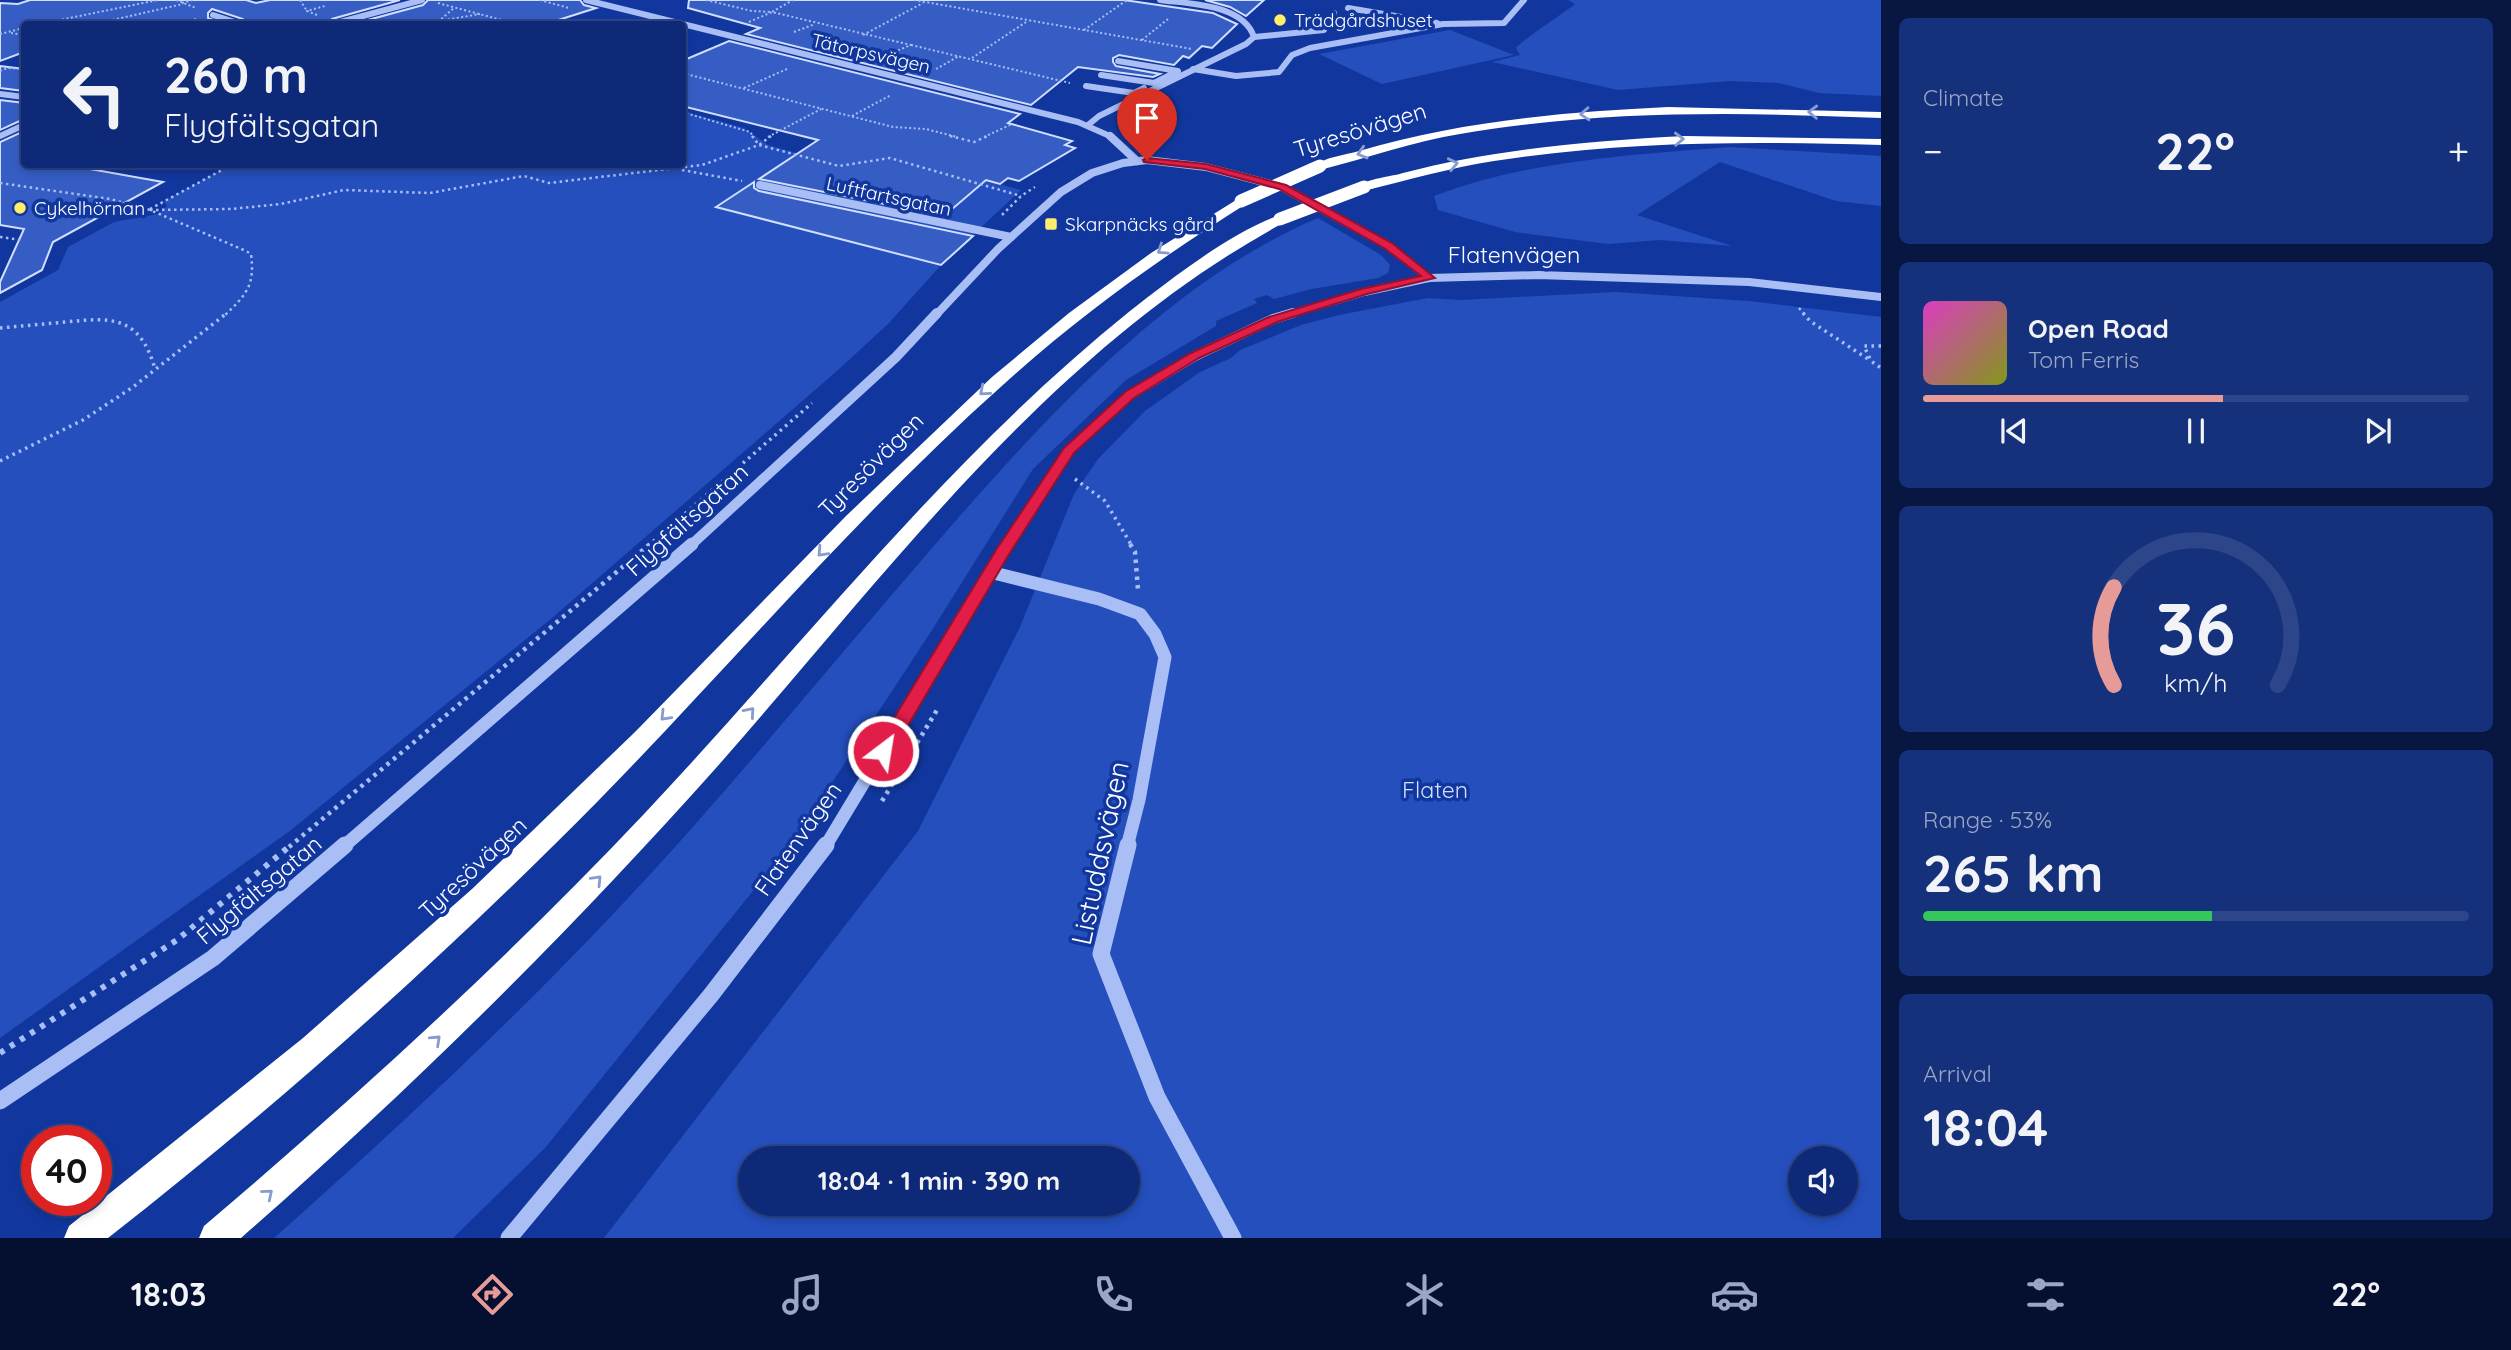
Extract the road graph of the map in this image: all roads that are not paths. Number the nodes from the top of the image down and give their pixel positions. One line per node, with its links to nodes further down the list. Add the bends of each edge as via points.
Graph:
1 (422, 0): 9 (street)
2 (586, 0): 10 (street, Tätorpsvägen)
3 (1160, 0): 13 (street, via 1233,15 1249,23)
4 (1524, 0): 12 (street, via 1504,23)
5 (1348, 8): 12 (street)
6 (1334, 13): 13 (street, via 1324,30)
7 (214, 15): 8 (street)
8 (232, 21)
9 (344, 21)
10 (673, 21)
11 (686, 24): 22 (street, Tätorpsvägen)
12 (1443, 24): 15 (street, via 1310,48 1292,55 1279,72 1259,76 1219,76)
13 (1254, 37): 15 (street)
14 (1118, 61): 17 (street, via 1178,71)
15 (1194, 69): 22 (street)
16 (1101, 75): 17 (street)
17 (1154, 83): 18 (street, via 1135,93)
18 (1086, 86)
19 (0, 94): 20 (street)
20 (21, 97)
21 (1881, 115): 33 (highway, Tyresövägen, one-way to 33, bridge, via 1707,110 1584,114 1442,133 1320,166 1241,201 1191,230 1101,294 976,398 876,494 583,800 385,987)
22 (1088, 125): 26 (street, Tätorpsvägen, via 1105,131)
23 (21, 126): 24 (street)
24 (0, 136)
25 (1881, 142): 34 (highway, one-way to 25, bridge, via 322,1147 600,877 919,520 1021,414 1124,321 1223,249 1280,219 1364,187 1476,159 1577,145 1708,138)
26 (1136, 161): 28 (street, Flygfältsgatan, via 1092,173 1061,192); 29 (street, Flygfältsgatan, via 1206,167 1282,187 1388,246)
27 (760, 185): 28 (street, Luftfartsgatan)
28 (1011, 237): 32 (street, Flygfältsgatan, via 896,357 529,688 213,958)
29 (1429, 278): 30 (street, Flatenvägen, via 1538,275 1749,282); 31 (street, Flatenvägen, via 1273,319 1195,356 1130,395 1069,451)
30 (1881, 297)
31 (990, 572): 35 (street, Flatenvägen, via 830,840 711,995); 36 (street, Listuddsvägen, via 1140,614 1165,657 1139,800 1101,954 1157,1097)
32 (0, 1101)
33 (81, 1238)
34 (216, 1238)
35 (509, 1238)
36 (1233, 1238)

